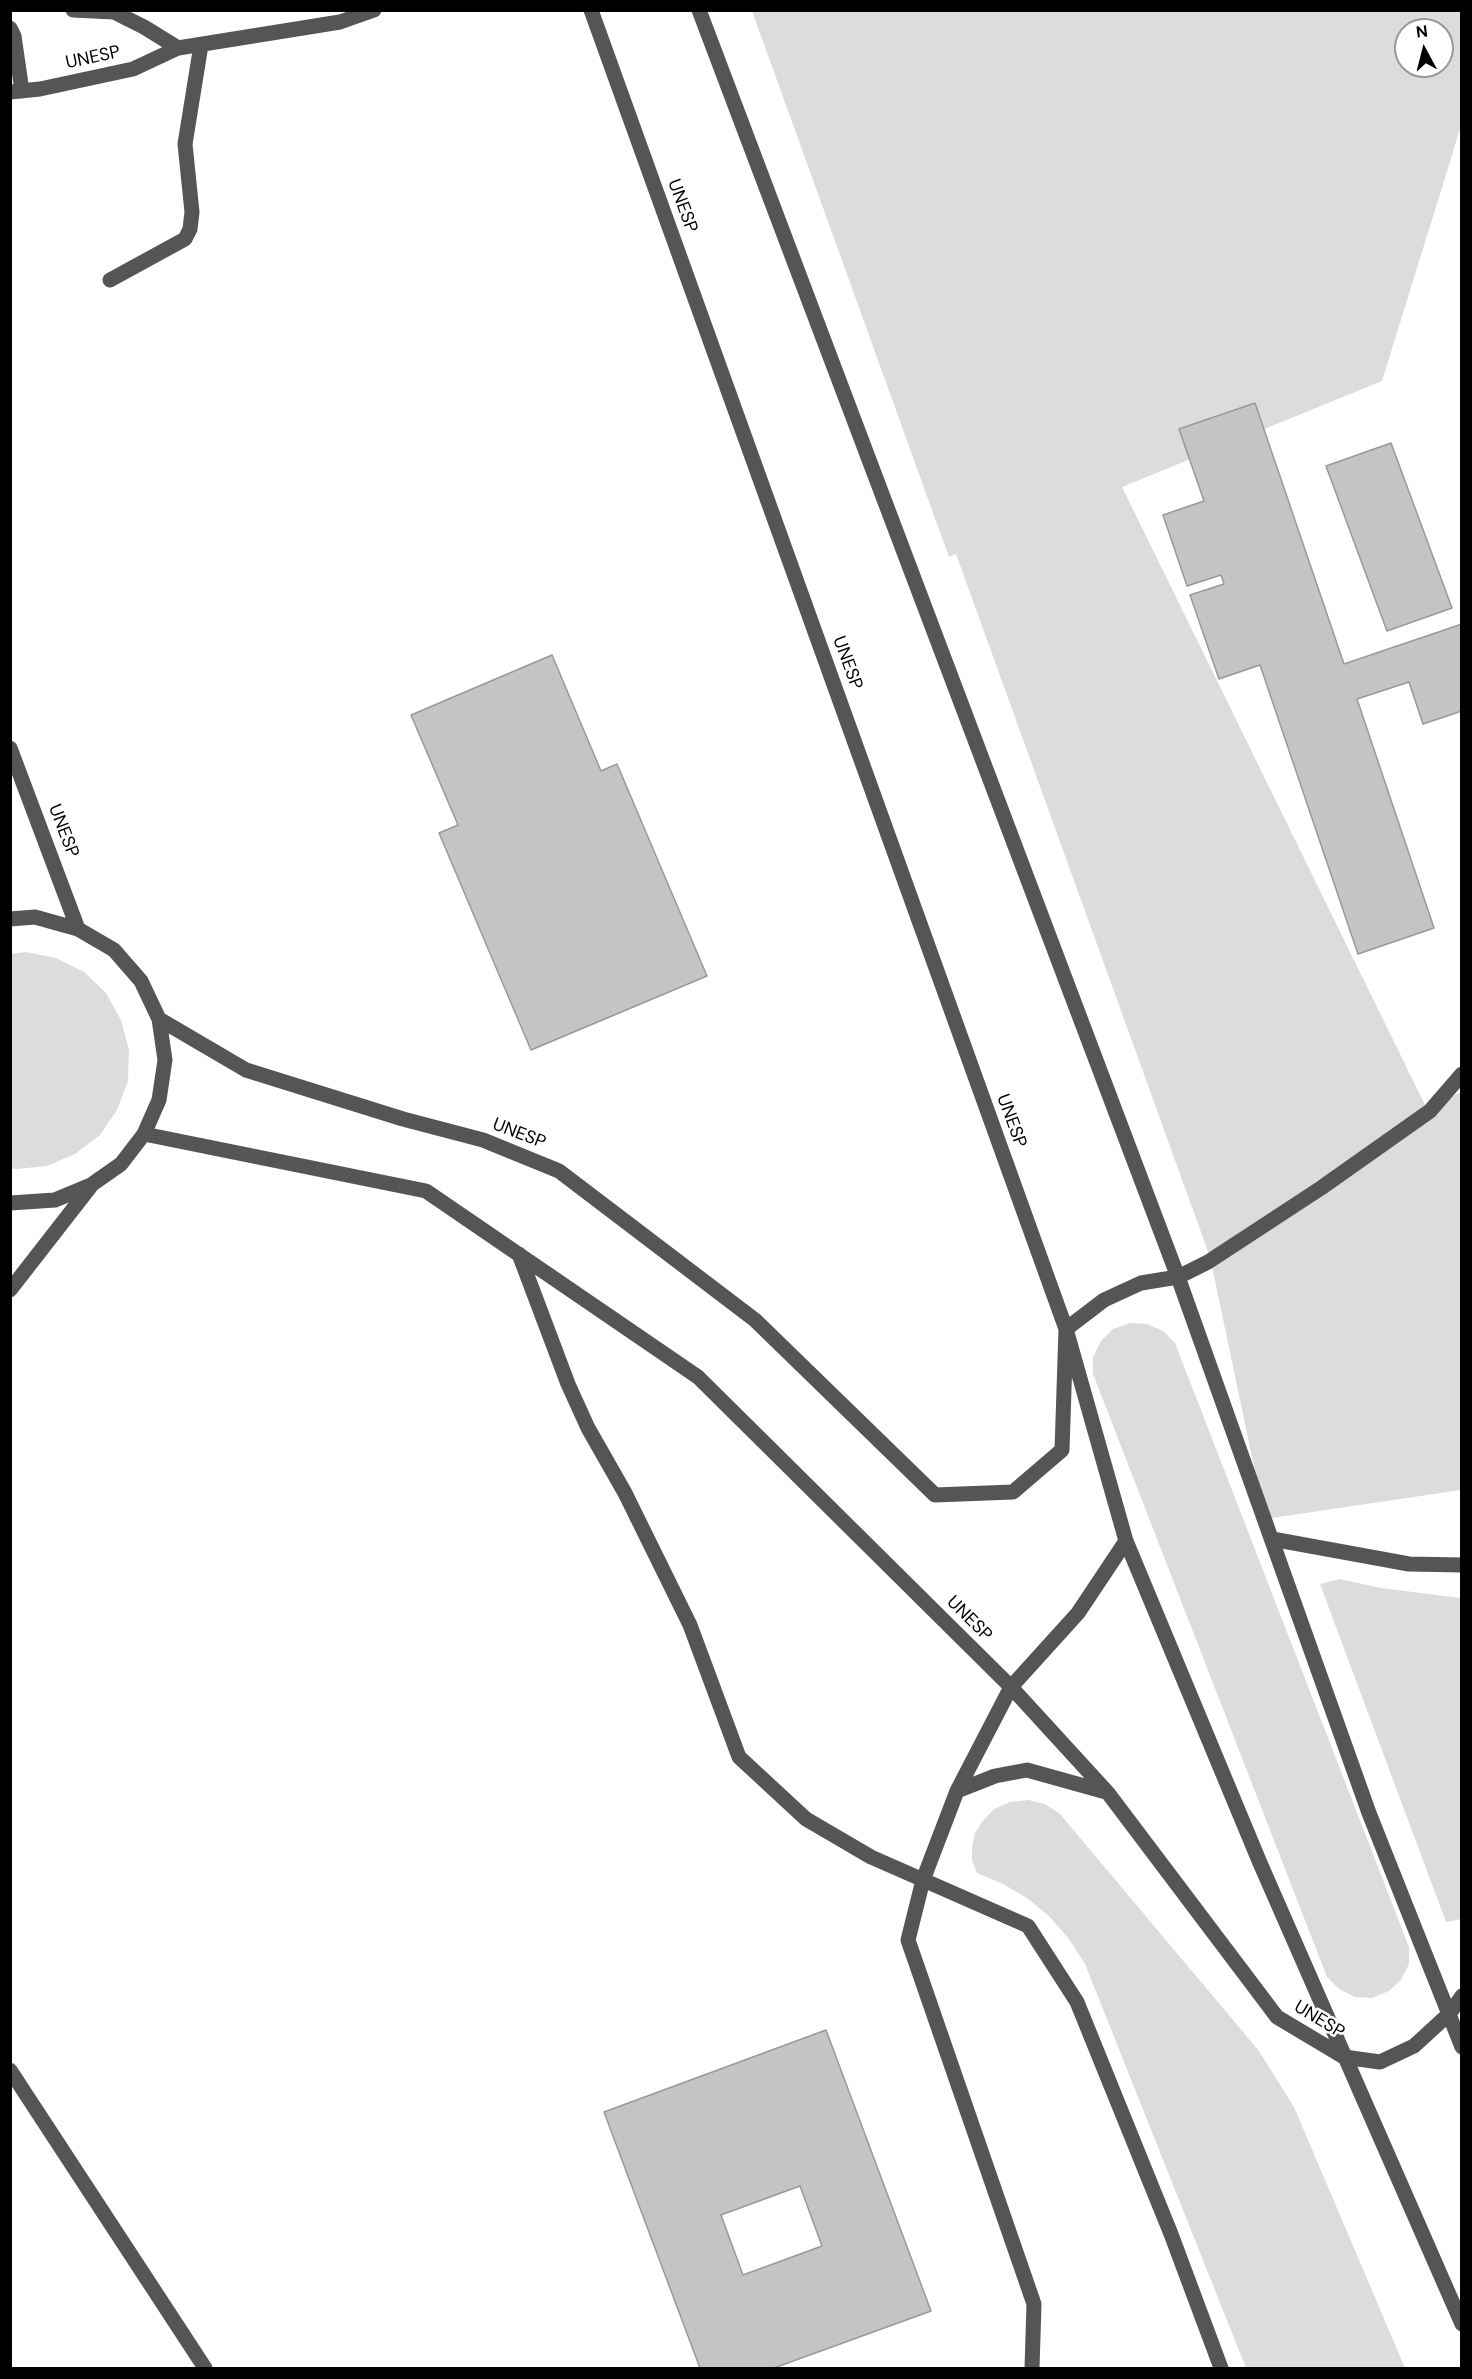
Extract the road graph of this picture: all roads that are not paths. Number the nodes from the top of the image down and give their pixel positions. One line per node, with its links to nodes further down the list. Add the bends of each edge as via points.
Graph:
1 (73, 10): 7 (street, UNESP, via 114,12)
2 (374, 10): 6 (street, UNESP, via 340,22)
3 (591, 10): 21 (street, UNESP)
4 (699, 10): 19 (street)
5 (10, 28): 8 (street, via 14,36)
6 (201, 45): 7 (street, UNESP); 9 (street, via 185,144 190,229 185,239)
7 (178, 48): 8 (street, UNESP, via 133,69)
8 (16, 91)
9 (110, 280)
10 (10, 748): 12 (street, UNESP)
11 (10, 919): 12 (street, via 35,917)
12 (78, 928): 13 (street, via 114,950 141,981)
13 (159, 1019): 15 (street, via 165,1060 159,1100); 21 (street, UNESP, via 246,1070 483,1140 559,1171 755,1320 935,1495 1013,1492 1062,1450)
14 (1461, 1074): 19 (street, via 1430,1111 1321,1188 1208,1262)
15 (144, 1134): 16 (street, via 121,1164); 18 (street, UNESP, via 426,1191)
16 (91, 1185): 17 (street, via 55,1200); 20 (street)
17 (10, 1203)
18 (519, 1254): 25 (street, UNESP, via 698,1377); 28 (street, via 588,1428 690,1625 739,1757 806,1819 871,1857)
19 (1178, 1277): 21 (street, via 1141,1283 1104,1300); 22 (street)
20 (10, 1290)
21 (1066, 1329): 23 (street, UNESP)
22 (1272, 1539): 24 (street, via 1409,1564); 30 (street, via 1370,1813)
23 (1126, 1541): 25 (street, via 1078,1612); 32 (street, UNESP)
24 (1461, 1565)
25 (1011, 1687): 26 (street); 27 (street, UNESP)
26 (957, 1791): 27 (street, via 995,1776 1028,1770); 28 (street)
27 (1108, 1793): 32 (street, UNESP, via 1277,2017)
28 (923, 1880): 36 (street, via 908,1940 1034,2304); 37 (street, via 1028,1926 1077,2002)
29 (1461, 1996): 30 (street, UNESP)
30 (1450, 2013): 31 (street); 32 (street, UNESP, via 1414,2046 1380,2062)
31 (1461, 2047)
32 (1344, 2057): 34 (street, UNESP)
33 (10, 2070): 35 (street)
34 (1461, 2324)
35 (205, 2368)
36 (1032, 2368)
37 (1221, 2368)

